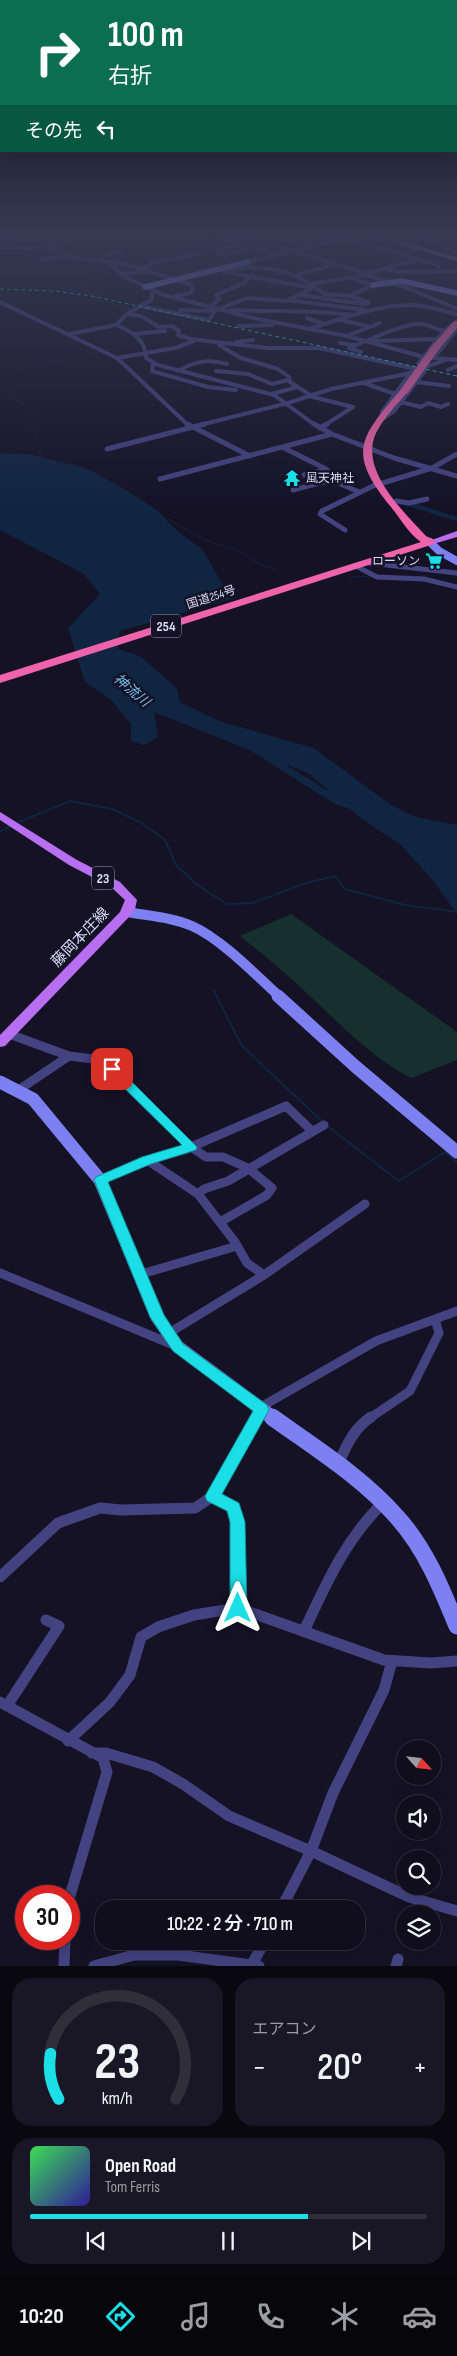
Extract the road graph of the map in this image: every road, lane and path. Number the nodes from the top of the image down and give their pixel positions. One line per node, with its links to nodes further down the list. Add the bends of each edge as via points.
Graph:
1 (51, 326): 20 (street)
2 (112, 326): 20 (street)
3 (118, 326): 21 (street)
4 (156, 326): 17 (street, via 172,326)
5 (238, 326): 6 (street)
6 (251, 326): 7 (street)
7 (256, 326)
8 (299, 326): 15 (street)
9 (319, 326): 15 (street)
10 (370, 326): 18 (street); 23 (street)
11 (415, 326): 18 (street)
12 (426, 326): 19 (street)
13 (452, 326): 19 (street)
14 (454, 326): 32 (highway)
15 (312, 328): 23 (street)
16 (457, 329): 24 (street)
17 (177, 330): 21 (street); 26 (street, via 180,336)
18 (393, 331): 28 (street)
19 (444, 331): 32 (street)
20 (69, 334): 43 (street)
21 (135, 334): 40 (street)
22 (428, 335): 32 (street)
23 (347, 336): 28 (street)
24 (450, 338): 25 (street); 32 (street)
25 (457, 338)
26 (198, 340): 29 (street); 40 (street, via 175,348)
27 (253, 340): 31 (street)
28 (370, 341): 32 (street); 33 (street); 37 (street)
29 (217, 343): 31 (street); 44 (street)
30 (340, 343): 33 (street)
31 (228, 344): 52 (street, via 319,348)
32 (438, 344): 42 (street); 45 (street); 66 (highway, bridge)
33 (360, 345): 36 (street)
34 (415, 345): 37 (street, via 408,343)
35 (336, 348): 36 (street)
36 (351, 348): 41 (street)
37 (393, 348): 39 (street)
38 (409, 348): 39 (street)
39 (403, 351): 42 (street)
40 (146, 352): 43 (street); 48 (street, via 146,358)
41 (366, 354)
42 (424, 356): 45 (street); 50 (street, via 418,364)
43 (117, 358): 79 (street)
44 (243, 358): 49 (street); 61 (street, via 278,369 288,376)
45 (434, 358): 46 (street)
46 (447, 360): 47 (street); 50 (street)
47 (457, 360)
48 (153, 362): 54 (street); 58 (street, via 152,371)
49 (227, 364): 54 (street, via 208,359); 55 (street)
50 (426, 366): 52 (street)
51 (457, 366): 53 (street)
52 (416, 369): 57 (street); 63 (street, via 425,371)
53 (448, 370)
54 (177, 371): 58 (street); 60 (street)
55 (216, 371): 56 (street); 60 (street)
56 (248, 374): 59 (street); 61 (street, via 272,384)
57 (408, 374): 62 (street); 63 (street); 66 (street)
58 (167, 375): 64 (street)
59 (241, 378)
60 (206, 380): 64 (street); 69 (street)
61 (288, 380): 68 (street)
62 (376, 380): 65 (street); 66 (street)
63 (417, 381): 66 (street); 67 (street); 73 (street)
64 (197, 383): 69 (street, via 216,388)
65 (364, 383): 71 (street); 72 (street)
66 (404, 386): 71 (street); 78 (highway)
67 (449, 386)
68 (298, 387): 70 (street); 72 (street)
69 (258, 390): 70 (street)
70 (271, 394): 74 (street)
71 (395, 394): 78 (street, via 382,412)
72 (309, 395): 74 (street); 77 (street, via 353,407)
73 (401, 402): 75 (street, via 441,407); 78 (street)
74 (288, 403): 79 (street); 80 (street)
75 (448, 404)
76 (326, 405): 77 (street)
77 (350, 410): 80 (street)
78 (382, 420): 82 (highway)
79 (192, 427): 84 (street); 86 (street)
80 (320, 428): 81 (street)
81 (332, 434): 82 (street); 83 (street)
82 (368, 446): 87 (street, via 394,458); 93 (highway, via 368,463)
83 (282, 447): 86 (street); 88 (street)
84 (107, 449)
85 (457, 454): 87 (street)
86 (250, 456): 91 (street)
87 (432, 468): 90 (street); 93 (street)
88 (326, 469): 89 (street); 92 (street)
89 (304, 475)
90 (457, 476)
91 (160, 479)
92 (338, 483): 94 (street, via 323,482); 95 (street)
93 (378, 485): 95 (street); 97 (highway); 100 (highway, via 422,538)
94 (293, 490)
95 (359, 492): 98 (street, via 328,506 320,514)
96 (426, 499): 97 (street, via 409,503)
97 (396, 501): 100 (highway)
98 (345, 530)
99 (457, 534): 100 (main road)
100 (430, 542): 101 (highway, 国道254号 / 254); 102 (street)
101 (401, 550): 103 (street); 105 (highway, 国道254号 / 254)
102 (457, 561)
103 (369, 564): 104 (street); 106 (street)
104 (358, 567): 105 (street); 107 (street, via 377,577 424,579)
105 (337, 572): 108 (highway, 国道254号 / 254)
106 (457, 573)
107 (457, 586)
108 (0, 679)
109 (0, 815): 110 (main road, 藤岡本庄線 / 23, via 85,870 115,882 131,900)
110 (127, 912): 111 (main road, 藤岡本庄線); 118 (street, via 175,920 194,927 235,956 356,1067)
111 (5, 1038): 112 (street)
112 (69, 1056): 114 (street); 117 (street, via 102,1060)
113 (0, 1082): 114 (street)
114 (17, 1091): 121 (street, via 33,1099 47,1114)
115 (324, 1125): 116 (street)
116 (312, 1131): 117 (street, via 286,1106); 120 (street)
117 (191, 1147): 119 (street); 120 (street, via 206,1157 223,1157)
118 (457, 1152)
119 (147, 1160): 121 (street); 122 (street)
120 (248, 1168): 122 (street); 124 (street, via 272,1188 267,1196)
121 (100, 1180): 128 (street)
122 (198, 1194): 124 (street)
123 (365, 1204): 127 (street)
124 (220, 1222): 125 (street)
125 (237, 1246): 127 (street, via 247,1263); 128 (street)
126 (0, 1273): 132 (street)
127 (264, 1274): 131 (street)
128 (138, 1275): 131 (street)
129 (457, 1311): 130 (street)
130 (435, 1319): 133 (street, via 376,1341 273,1399); 134 (street, via 439,1333 410,1391 361,1424 350,1436)
131 (168, 1333): 132 (street)
132 (178, 1347): 133 (street)
133 (262, 1410): 134 (street); 135 (street)
134 (337, 1465): 136 (street)
135 (213, 1496): 137 (street, via 195,1508 100,1508 58,1523); 138 (street, via 234,1508 238,1522)
136 (384, 1502): 140 (street, via 404,1524 432,1566); 141 (street, via 347,1545)
137 (0, 1577)
138 (238, 1608): 141 (street); 145 (street, via 194,1615 158,1627 141,1637 130,1675 110,1702)
139 (46, 1620): 144 (street, via 59,1626)
140 (457, 1626)
141 (304, 1631): 142 (street)
142 (392, 1661): 143 (street); 147 (street, via 384,1690 333,1792)
143 (457, 1661)
144 (4, 1704): 145 (street)
145 (68, 1741): 146 (street)
146 (92, 1753): 147 (street, via 106,1753 153,1767 230,1816); 148 (street, via 103,1758 107,1772)
147 (311, 1851): 149 (street); 150 (street, via 409,1897)
148 (73, 1885)
149 (286, 1900)
150 (457, 1911)
151 (65, 1950): 153 (street)
152 (261, 1950): 155 (street)
153 (64, 1966)
154 (94, 1966): 155 (street, via 134,1955 178,1955)
155 (254, 1966)

